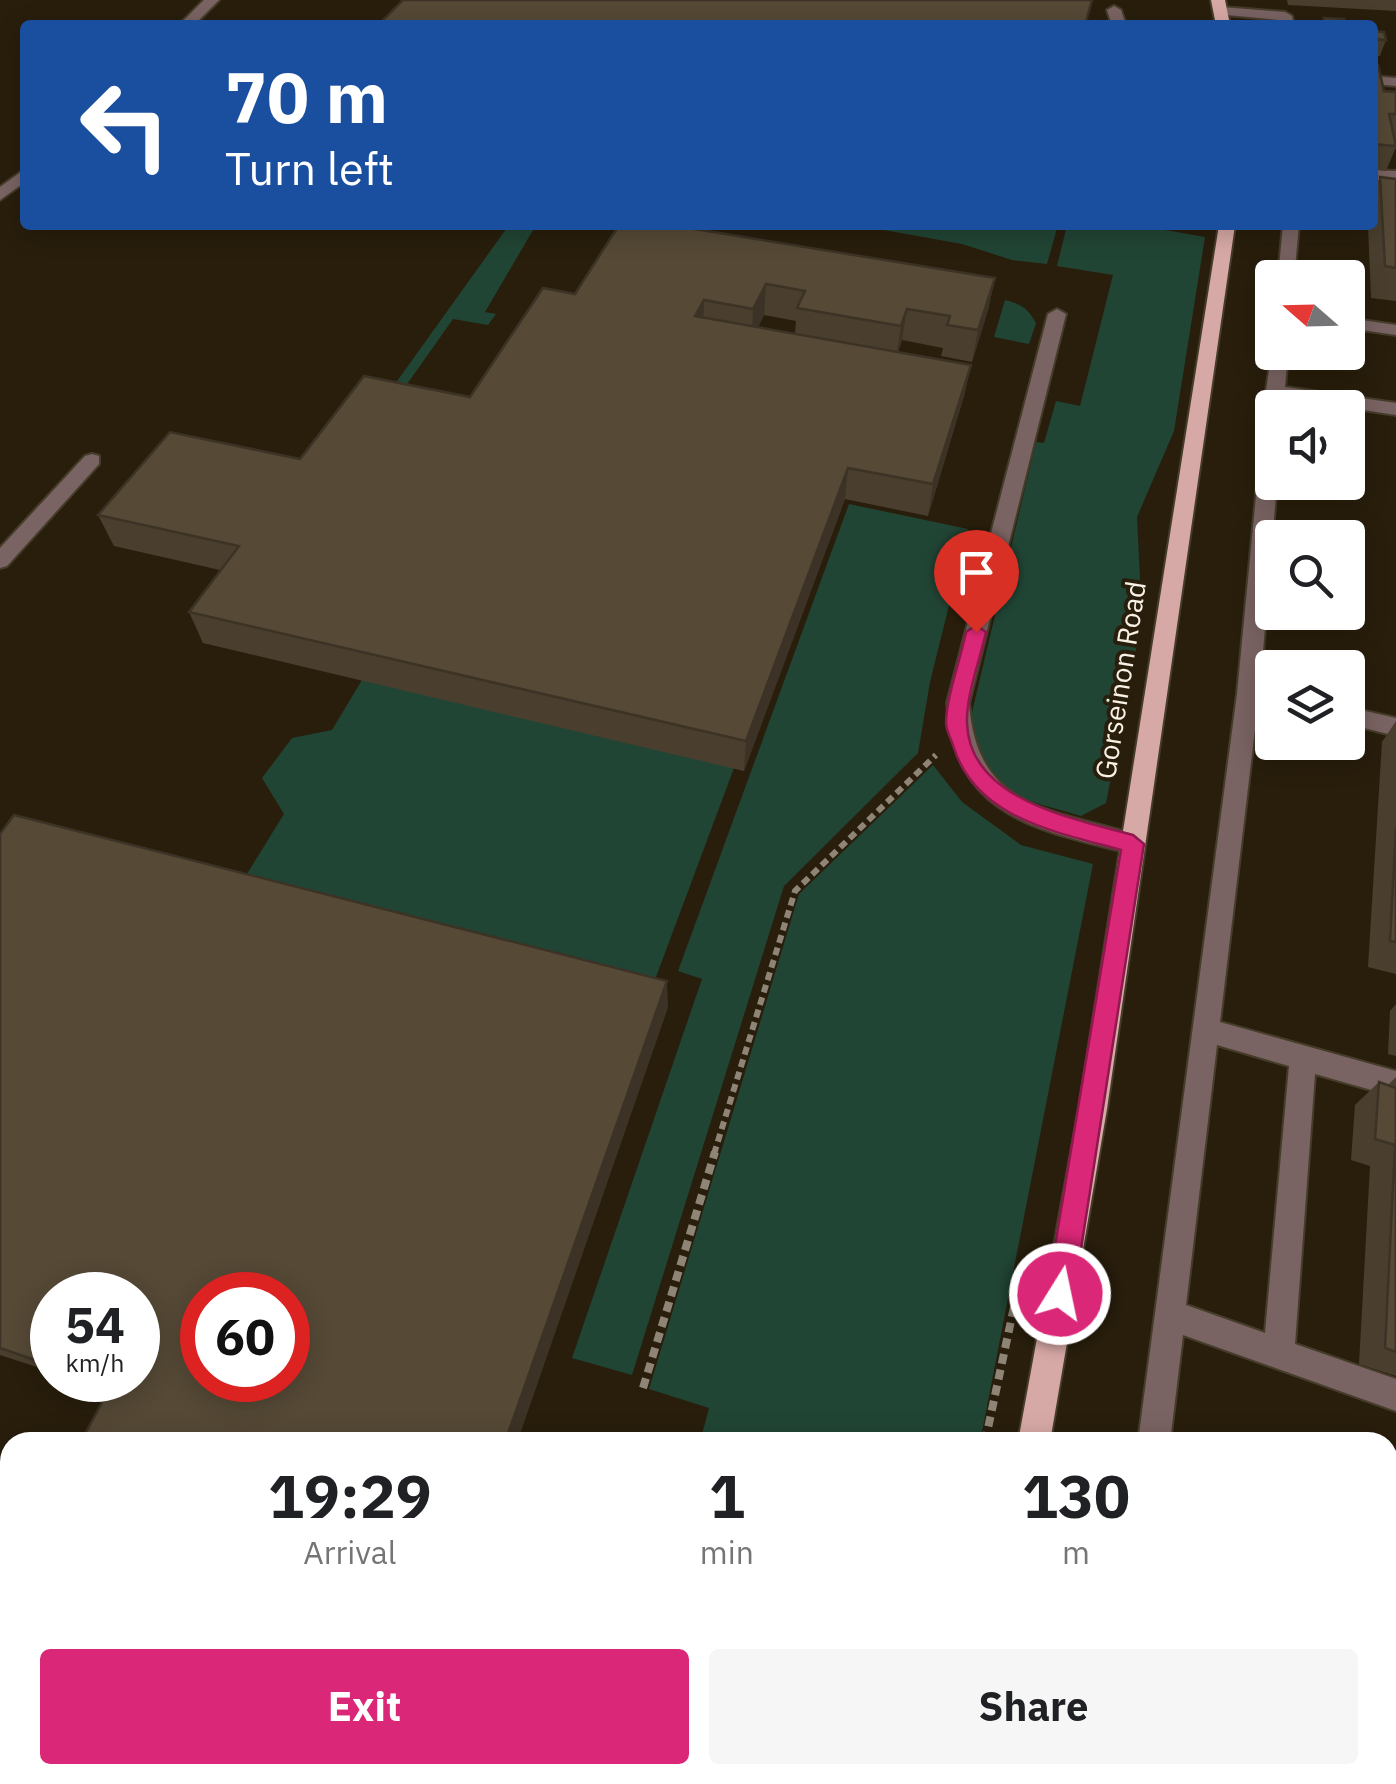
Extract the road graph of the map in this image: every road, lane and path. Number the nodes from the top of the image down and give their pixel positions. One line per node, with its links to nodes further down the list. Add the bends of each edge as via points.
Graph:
1 (212, 0): 4 (street)
2 (1114, 10): 5 (street)
3 (1221, 12): 6 (street)
4 (191, 20)
5 (1117, 20)
6 (1286, 20)
7 (1226, 230): 23 (main road, Gorseinon Road)
8 (1290, 230): 9 (street)
9 (1287, 260)
10 (1057, 314): 22 (street, via 958,703)
11 (1365, 325): 12 (street)
12 (1396, 330)
13 (1365, 406): 14 (street)
14 (1396, 409)
15 (92, 460): 17 (street)
16 (1269, 500): 18 (street)
17 (0, 561)
18 (1262, 650)
19 (1365, 720): 21 (street)
20 (1255, 727): 24 (street)
21 (1396, 727)
22 (958, 733): 23 (street, via 978,777 1015,807); 29 (path, via 796,891)
23 (1133, 844): 31 (main road, Gorseinon Road)
24 (1205, 1030): 25 (street); 27 (street)
25 (1303, 1058): 26 (street); 28 (street)
26 (1396, 1084)
27 (1170, 1315): 28 (street); 32 (street)
28 (1279, 1354): 30 (street)
29 (644, 1388)
30 (1396, 1395)
31 (1036, 1432)
32 (1155, 1432)

